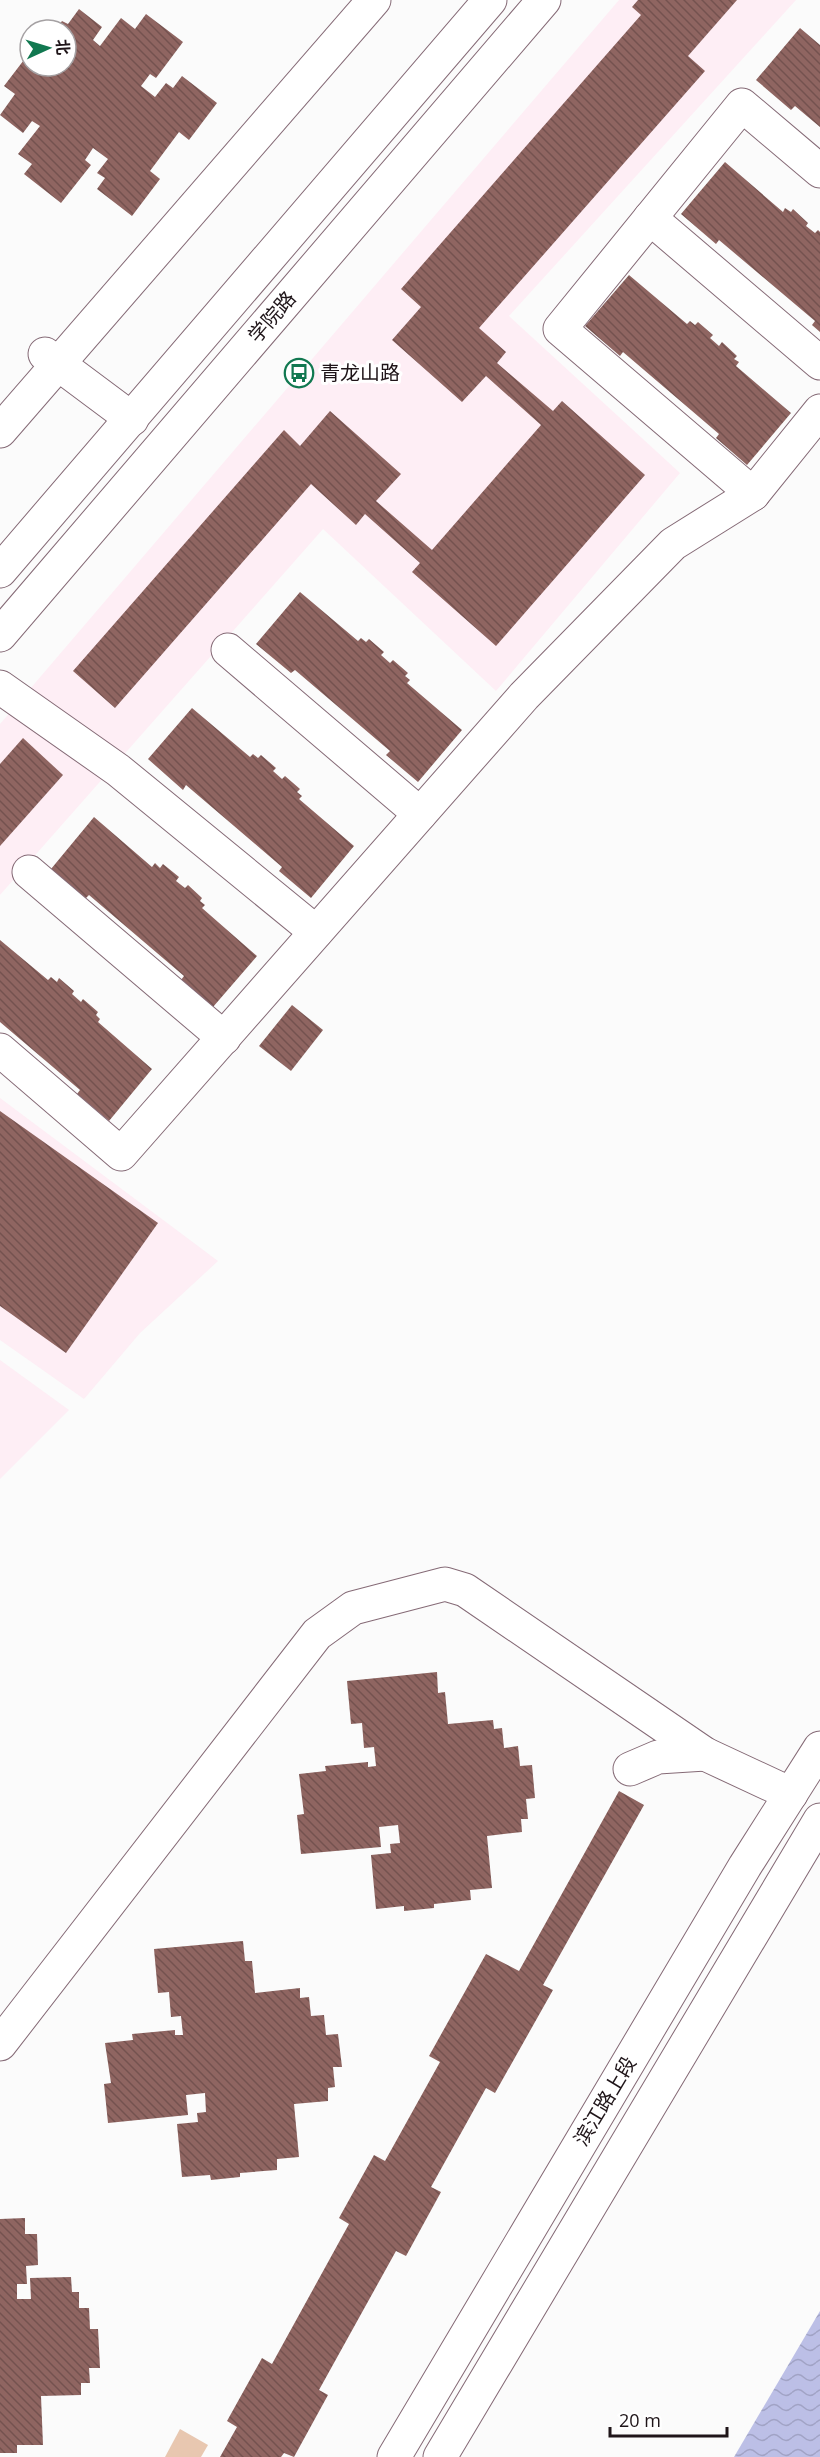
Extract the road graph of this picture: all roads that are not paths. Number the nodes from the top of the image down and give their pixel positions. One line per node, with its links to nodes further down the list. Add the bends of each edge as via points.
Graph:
1 (375, 0): 6 (street)
2 (490, 0): 9 (street, 学院路)
3 (544, 0): 13 (street, 学院路)
4 (820, 171): 5 (street, via 742,105)
5 (650, 218): 7 (street); 11 (street, via 560,328)
6 (51, 359): 9 (street); 10 (street)
7 (820, 363)
8 (820, 411): 11 (street)
9 (132, 418): 12 (street, 学院路)
10 (0, 431)
11 (753, 494): 16 (street, via 673,544 525,696)
12 (0, 571)
13 (0, 635)
14 (228, 650): 16 (street)
15 (0, 687): 18 (street, via 118,770)
16 (420, 814): 18 (street)
17 (29, 872): 19 (street)
18 (316, 933): 19 (street)
19 (224, 1038): 20 (street, via 121,1154)
20 (0, 1050)
21 (820, 1748): 24 (street, 滨江路上段)
22 (705, 1754): 23 (street, via 658,1757); 24 (street); 26 (street, via 465,1590 445,1584 353,1608 317,1634)
23 (630, 1768)
24 (791, 1794): 27 (street, 滨江路上段)
25 (820, 1820): 28 (street, 滨江路上段)
26 (0, 2043)
27 (394, 2457)
28 (440, 2457)

